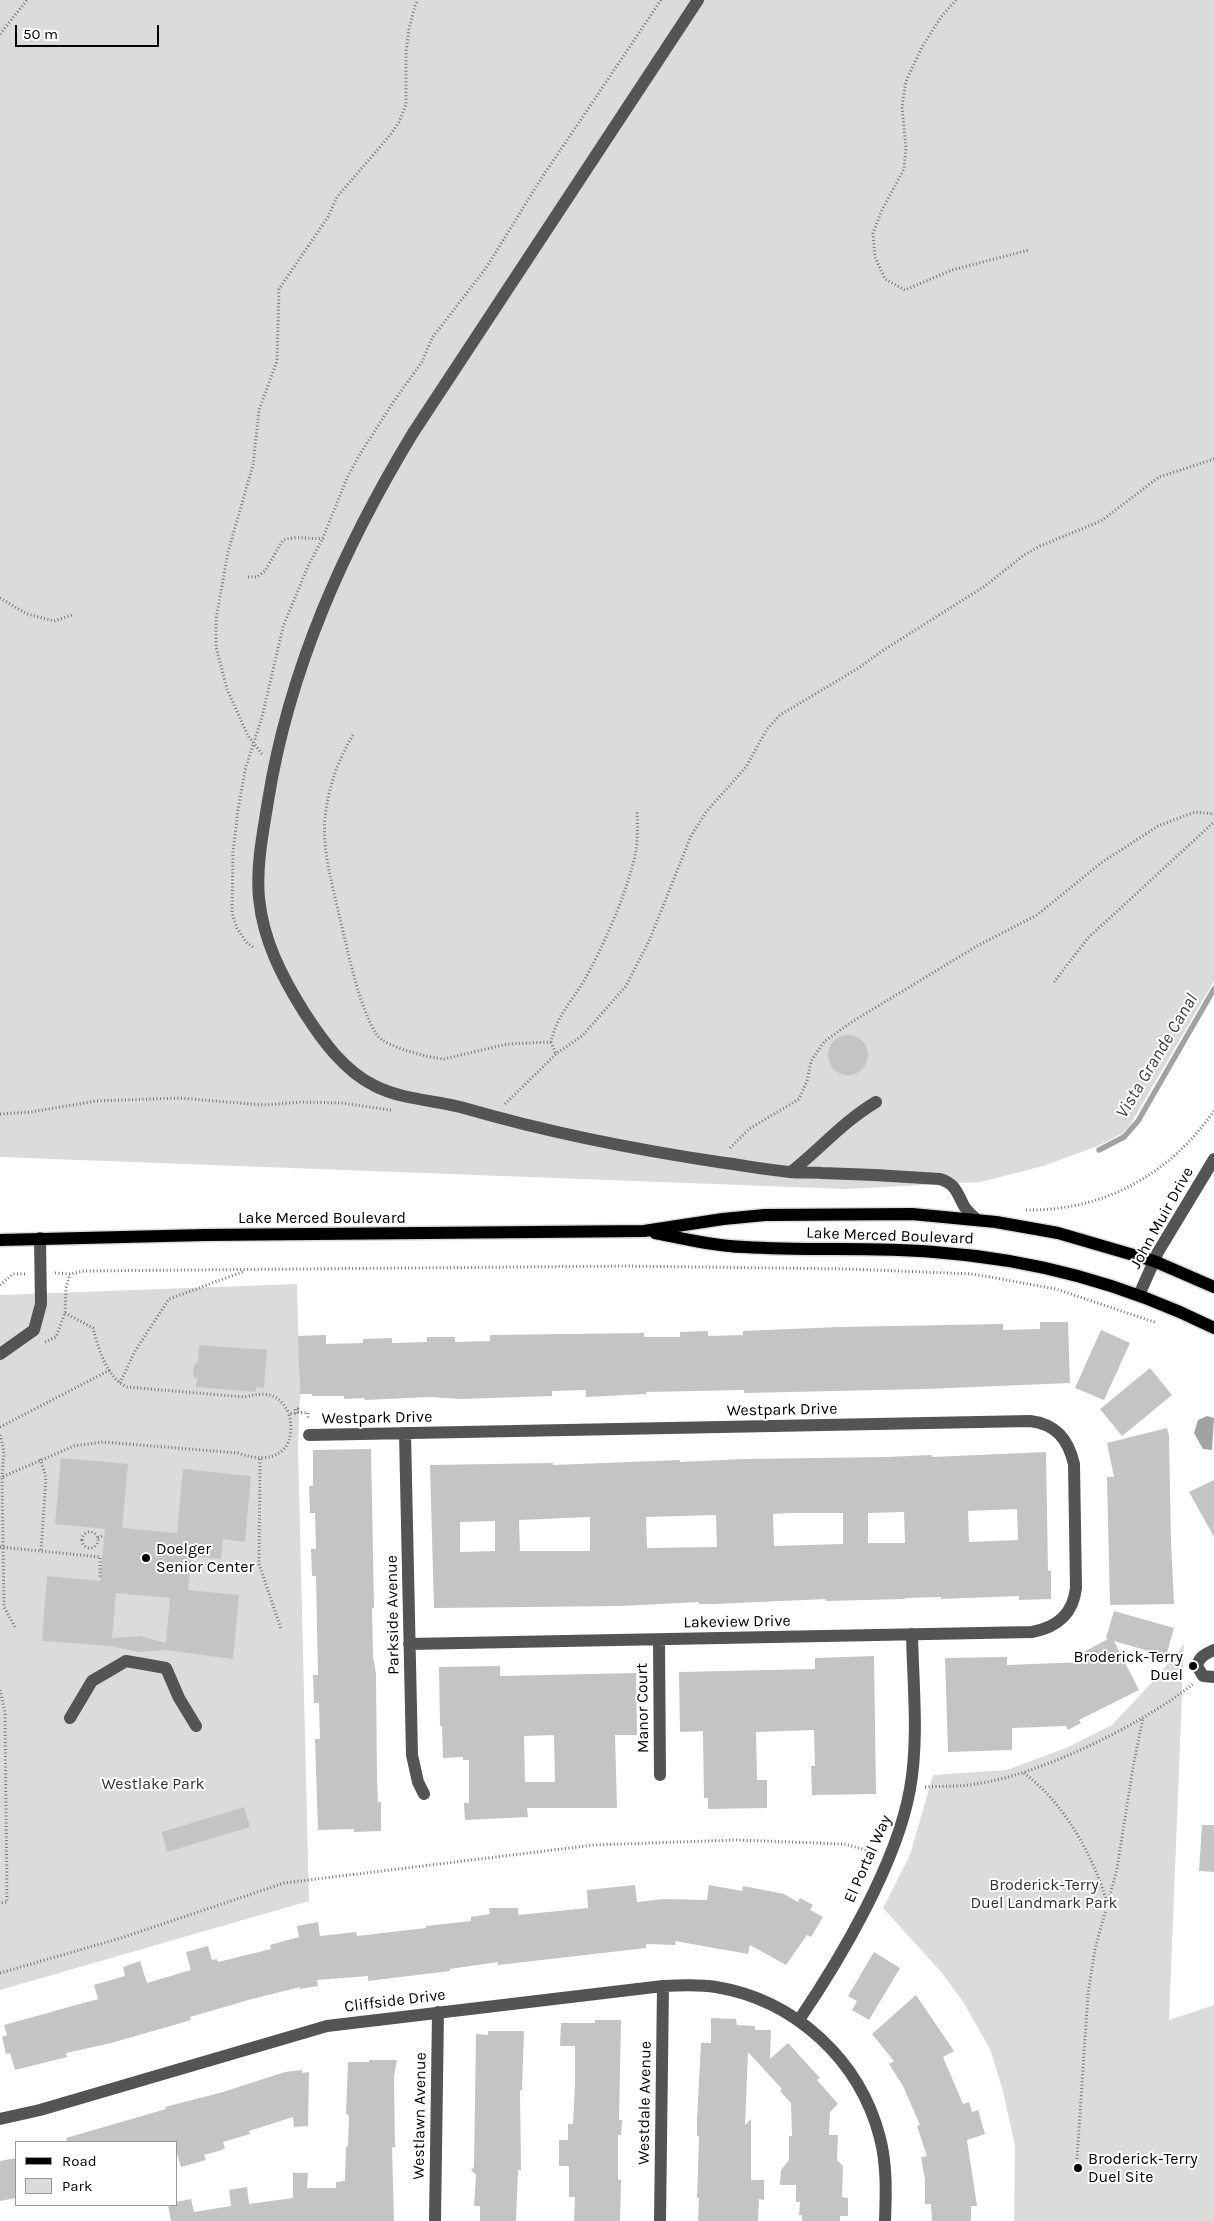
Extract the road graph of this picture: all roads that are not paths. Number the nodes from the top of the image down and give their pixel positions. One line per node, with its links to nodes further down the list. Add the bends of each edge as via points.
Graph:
1 (698, 0): 4 (street, via 413,433 388,475 333,585 303,661 273,768 260,850 259,897 264,926 284,979 319,1036 335,1054 374,1086 399,1095 457,1106 602,1143)
2 (876, 1102): 4 (street, via 839,1128)
3 (1214, 1158): 9 (street, John Muir Drive)
4 (791, 1172): 5 (street, via 940,1179 956,1188 964,1207)
5 (976, 1219): 6 (main road, Lake Merced Boulevard, via 912,1214 765,1215); 9 (main road, Lake Merced Boulevard, via 1058,1233)
6 (644, 1232): 7 (main road, Lake Merced Boulevard); 11 (main road, Lake Merced Boulevard, via 742,1247 976,1256 1058,1270)
7 (40, 1238): 8 (main road, Lake Merced Boulevard); 13 (street, via 42,1304 34,1330)
8 (0, 1240)
9 (1154, 1261): 10 (main road, Lake Merced Boulevard); 11 (street, John Muir Drive)
10 (1214, 1287)
11 (1139, 1295): 12 (main road, Lake Merced Boulevard)
12 (1214, 1328)
13 (0, 1354)
14 (406, 1433): 15 (street, Westpark Drive); 16 (street, Westpark Drive, via 1041,1422 1059,1432 1067,1443 1074,1464 1076,1588 1074,1600); 19 (street, Parkside Avenue)
15 (309, 1435)
16 (1063, 1619): 17 (street, Lakeview Drive, via 1049,1628 1032,1632)
17 (912, 1634): 18 (street, Lakeview Drive); 28 (street, El Portal Way, via 914,1732 905,1816 889,1857 848,1938)
18 (659, 1640): 19 (street, Lakeview Drive); 24 (street, Manor Court)
19 (410, 1644): 25 (street, Parkside Avenue, via 412,1755)
20 (1214, 1650): 21 (street, via 1199,1660 1197,1666)
21 (1208, 1677)
22 (70, 1718): 23 (street, via 92,1681 126,1661 166,1668)
23 (196, 1726)
24 (660, 1775)
25 (424, 1794)
26 (663, 1986): 27 (street, Cliffside Drive); 28 (street, Cliffside Drive, via 715,1986 772,2005); 31 (street, Westdale Avenue)
27 (438, 2012): 29 (street, Cliffside Drive, via 327,2026); 30 (street, Westlawn Avenue)
28 (799, 2020): 32 (street, Cliffside Drive, via 822,2038 848,2069 873,2114 885,2165)
29 (0, 2119)
30 (435, 2221)
31 (660, 2221)
32 (885, 2221)

